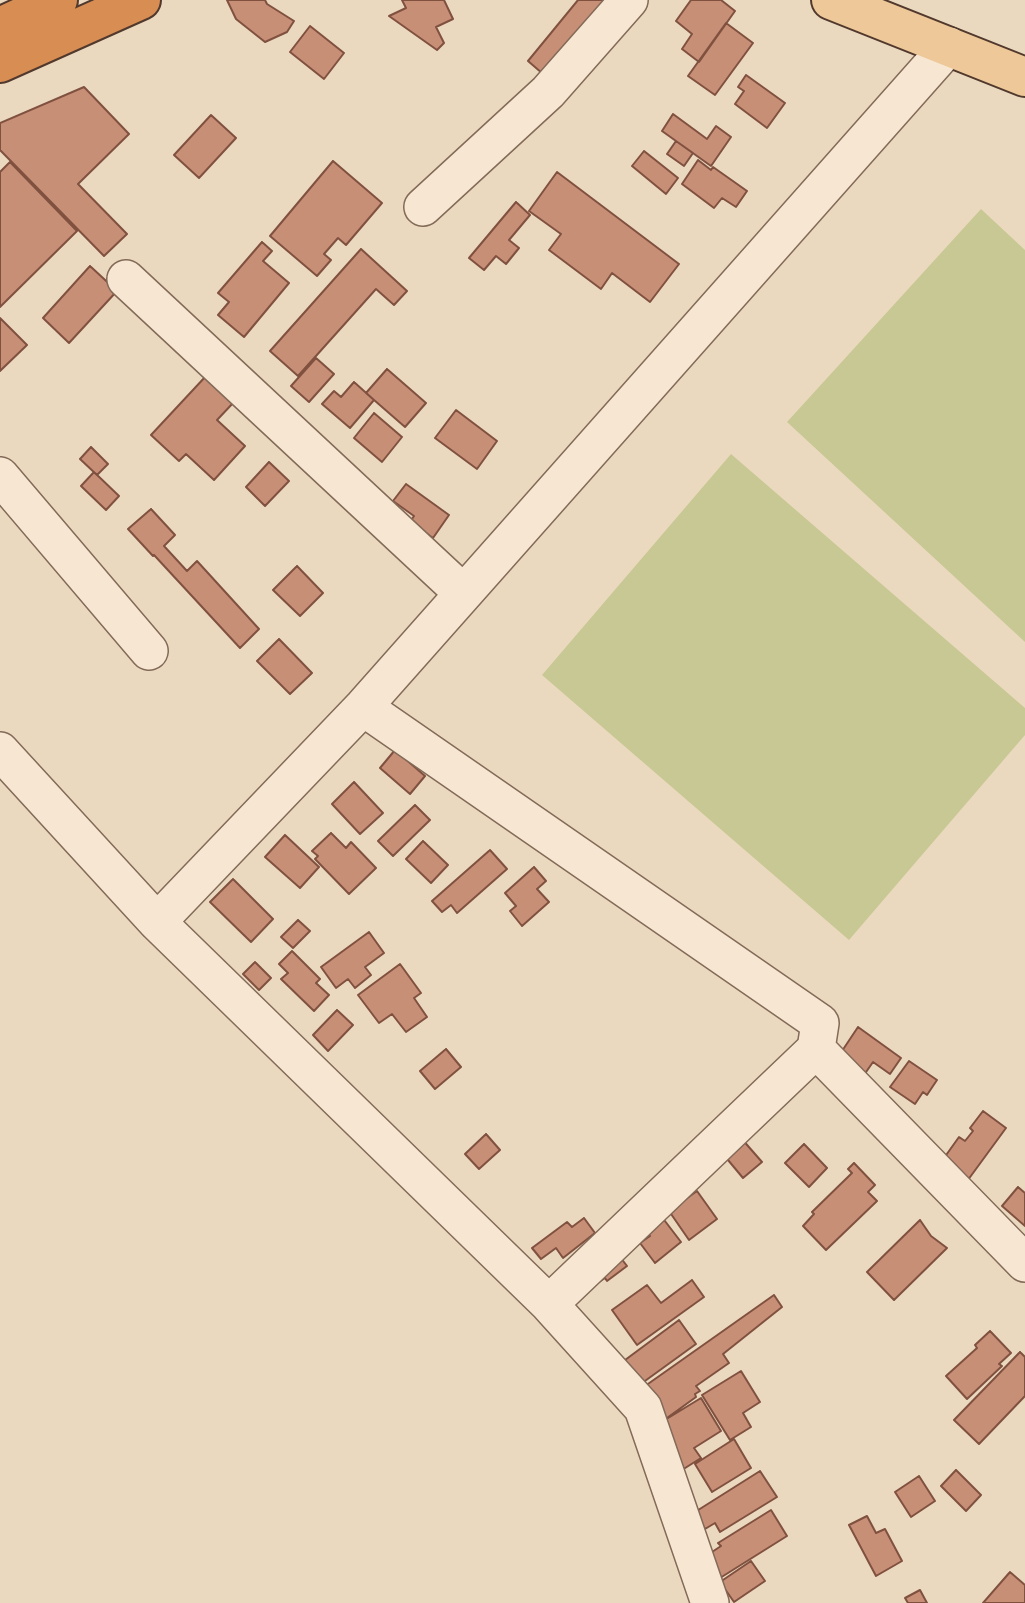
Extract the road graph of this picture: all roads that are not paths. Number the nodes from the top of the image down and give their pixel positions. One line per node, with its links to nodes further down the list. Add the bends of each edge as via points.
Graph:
1 (58, 0): 5 (highway)
2 (141, 0): 7 (highway)
3 (629, 0): 9 (street, via 548,92)
4 (836, 1): 6 (main road)
5 (0, 27)
6 (948, 46): 8 (main road); 12 (street)
7 (0, 62)
8 (1025, 77)
9 (423, 207)
10 (126, 279): 12 (street)
11 (0, 476): 13 (street)
12 (463, 593): 14 (street)
13 (149, 651)
14 (363, 707): 16 (street); 17 (street, via 820,1023)
15 (0, 751): 16 (street)
16 (157, 922): 19 (street)
17 (816, 1049): 18 (street); 19 (street)
18 (1025, 1264)
19 (549, 1304): 20 (street, via 643,1408)
20 (710, 1603)

